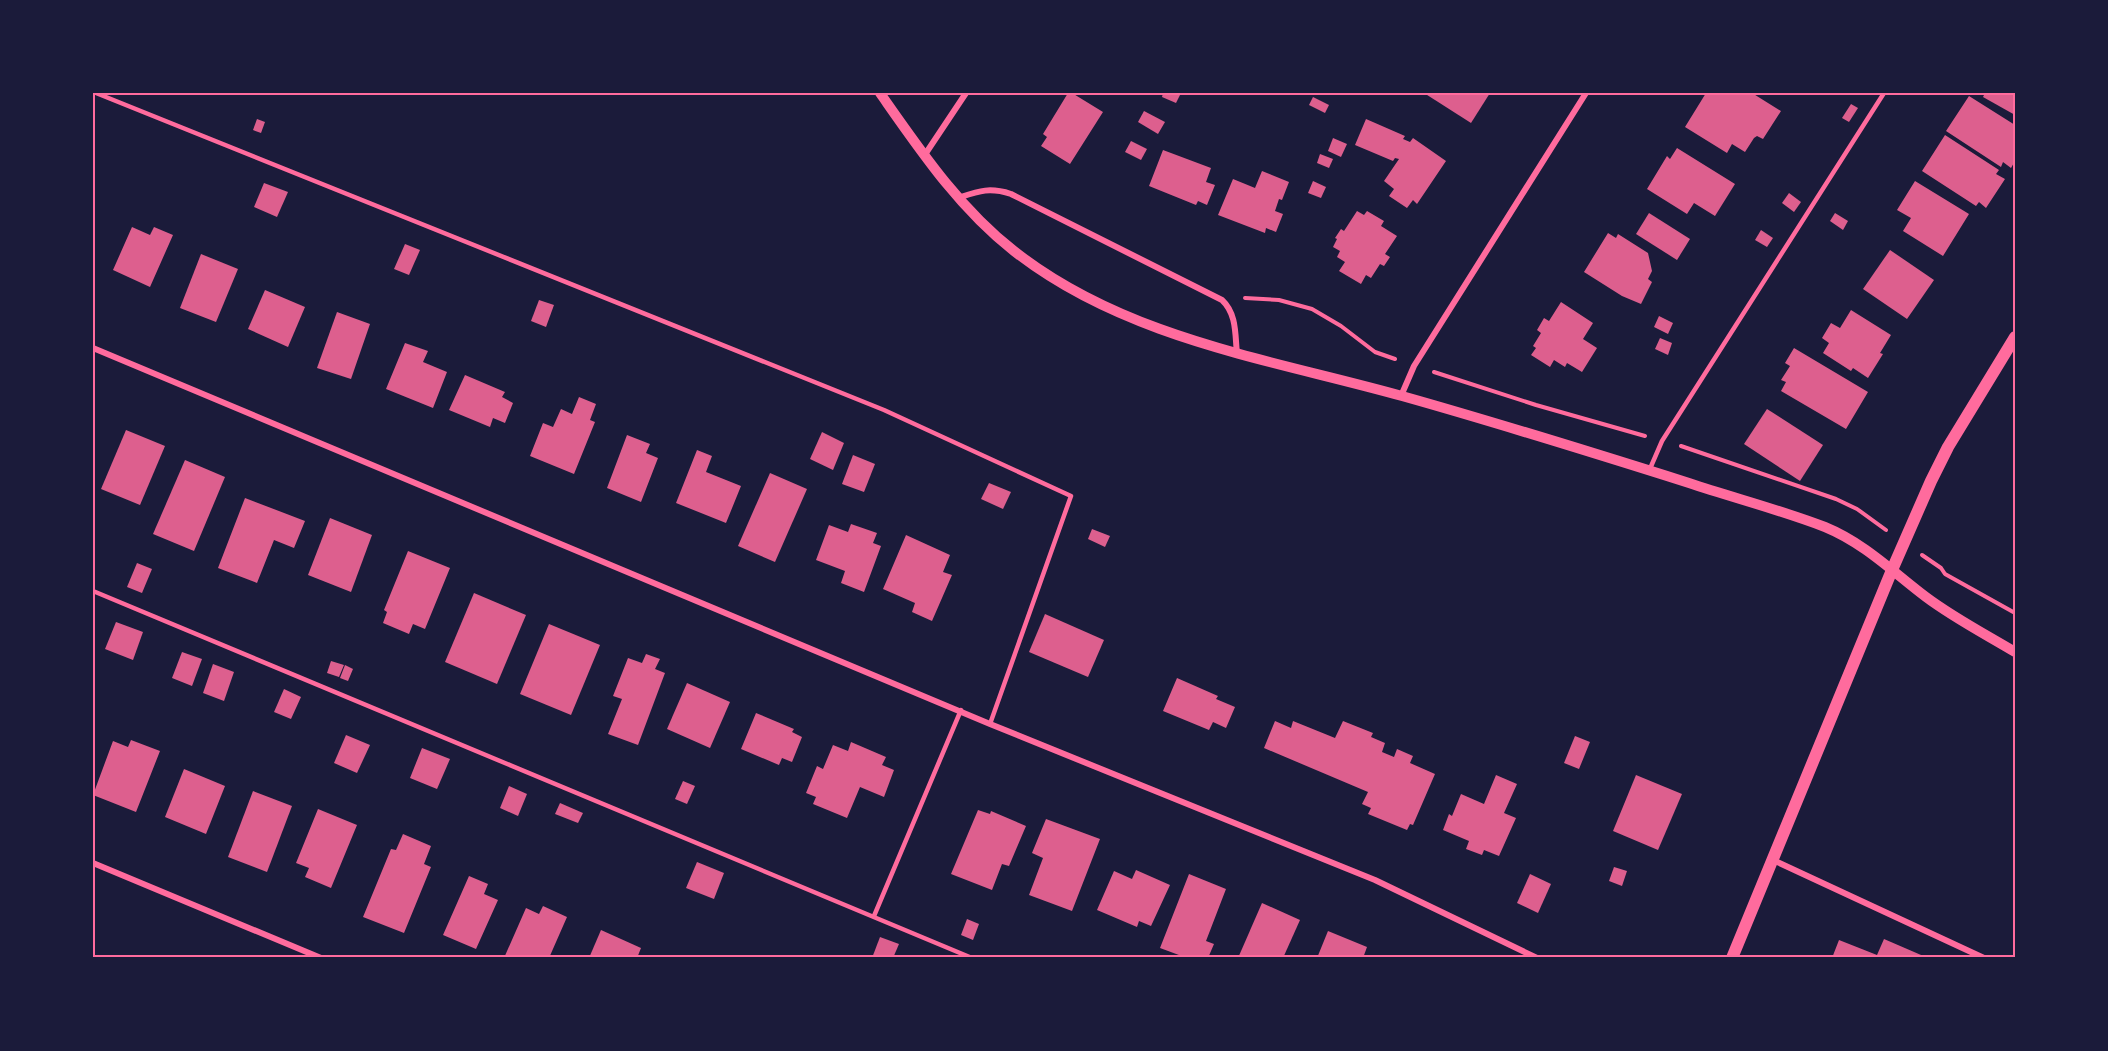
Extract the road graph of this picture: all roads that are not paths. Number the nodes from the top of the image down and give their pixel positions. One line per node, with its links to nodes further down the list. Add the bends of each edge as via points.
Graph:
1 (96, 93): 17 (lane, via 884,410 1071,496)
2 (880, 93): 6 (street)
3 (966, 93): 6 (street)
4 (1586, 93): 11 (street, via 1414,366)
5 (1884, 93): 12 (lane, via 1662,441)
6 (924, 156): 7 (street)
7 (958, 198): 10 (street, via 1016,253 1088,298 1141,322); 10 (street, via 984,189 1011,194 1222,300 1232,313)
8 (2015, 337): 13 (main road, via 1930,481)
9 (93, 348): 16 (street)
10 (1237, 354): 11 (street)
11 (1401, 396): 12 (street)
12 (1649, 471): 13 (street, via 1820,525 1854,541)
13 (1892, 570): 15 (street, via 1950,614); 18 (main road)
14 (93, 591): 20 (lane)
15 (2015, 652)
16 (961, 710): 17 (street); 20 (lane)
17 (990, 724): 23 (street, via 1375,880)
18 (1772, 859): 24 (main road); 25 (street)
19 (93, 863): 21 (street)
20 (874, 916): 22 (lane)
21 (321, 958)
22 (972, 958)
23 (1537, 958)
24 (1732, 958)
25 (1984, 958)

